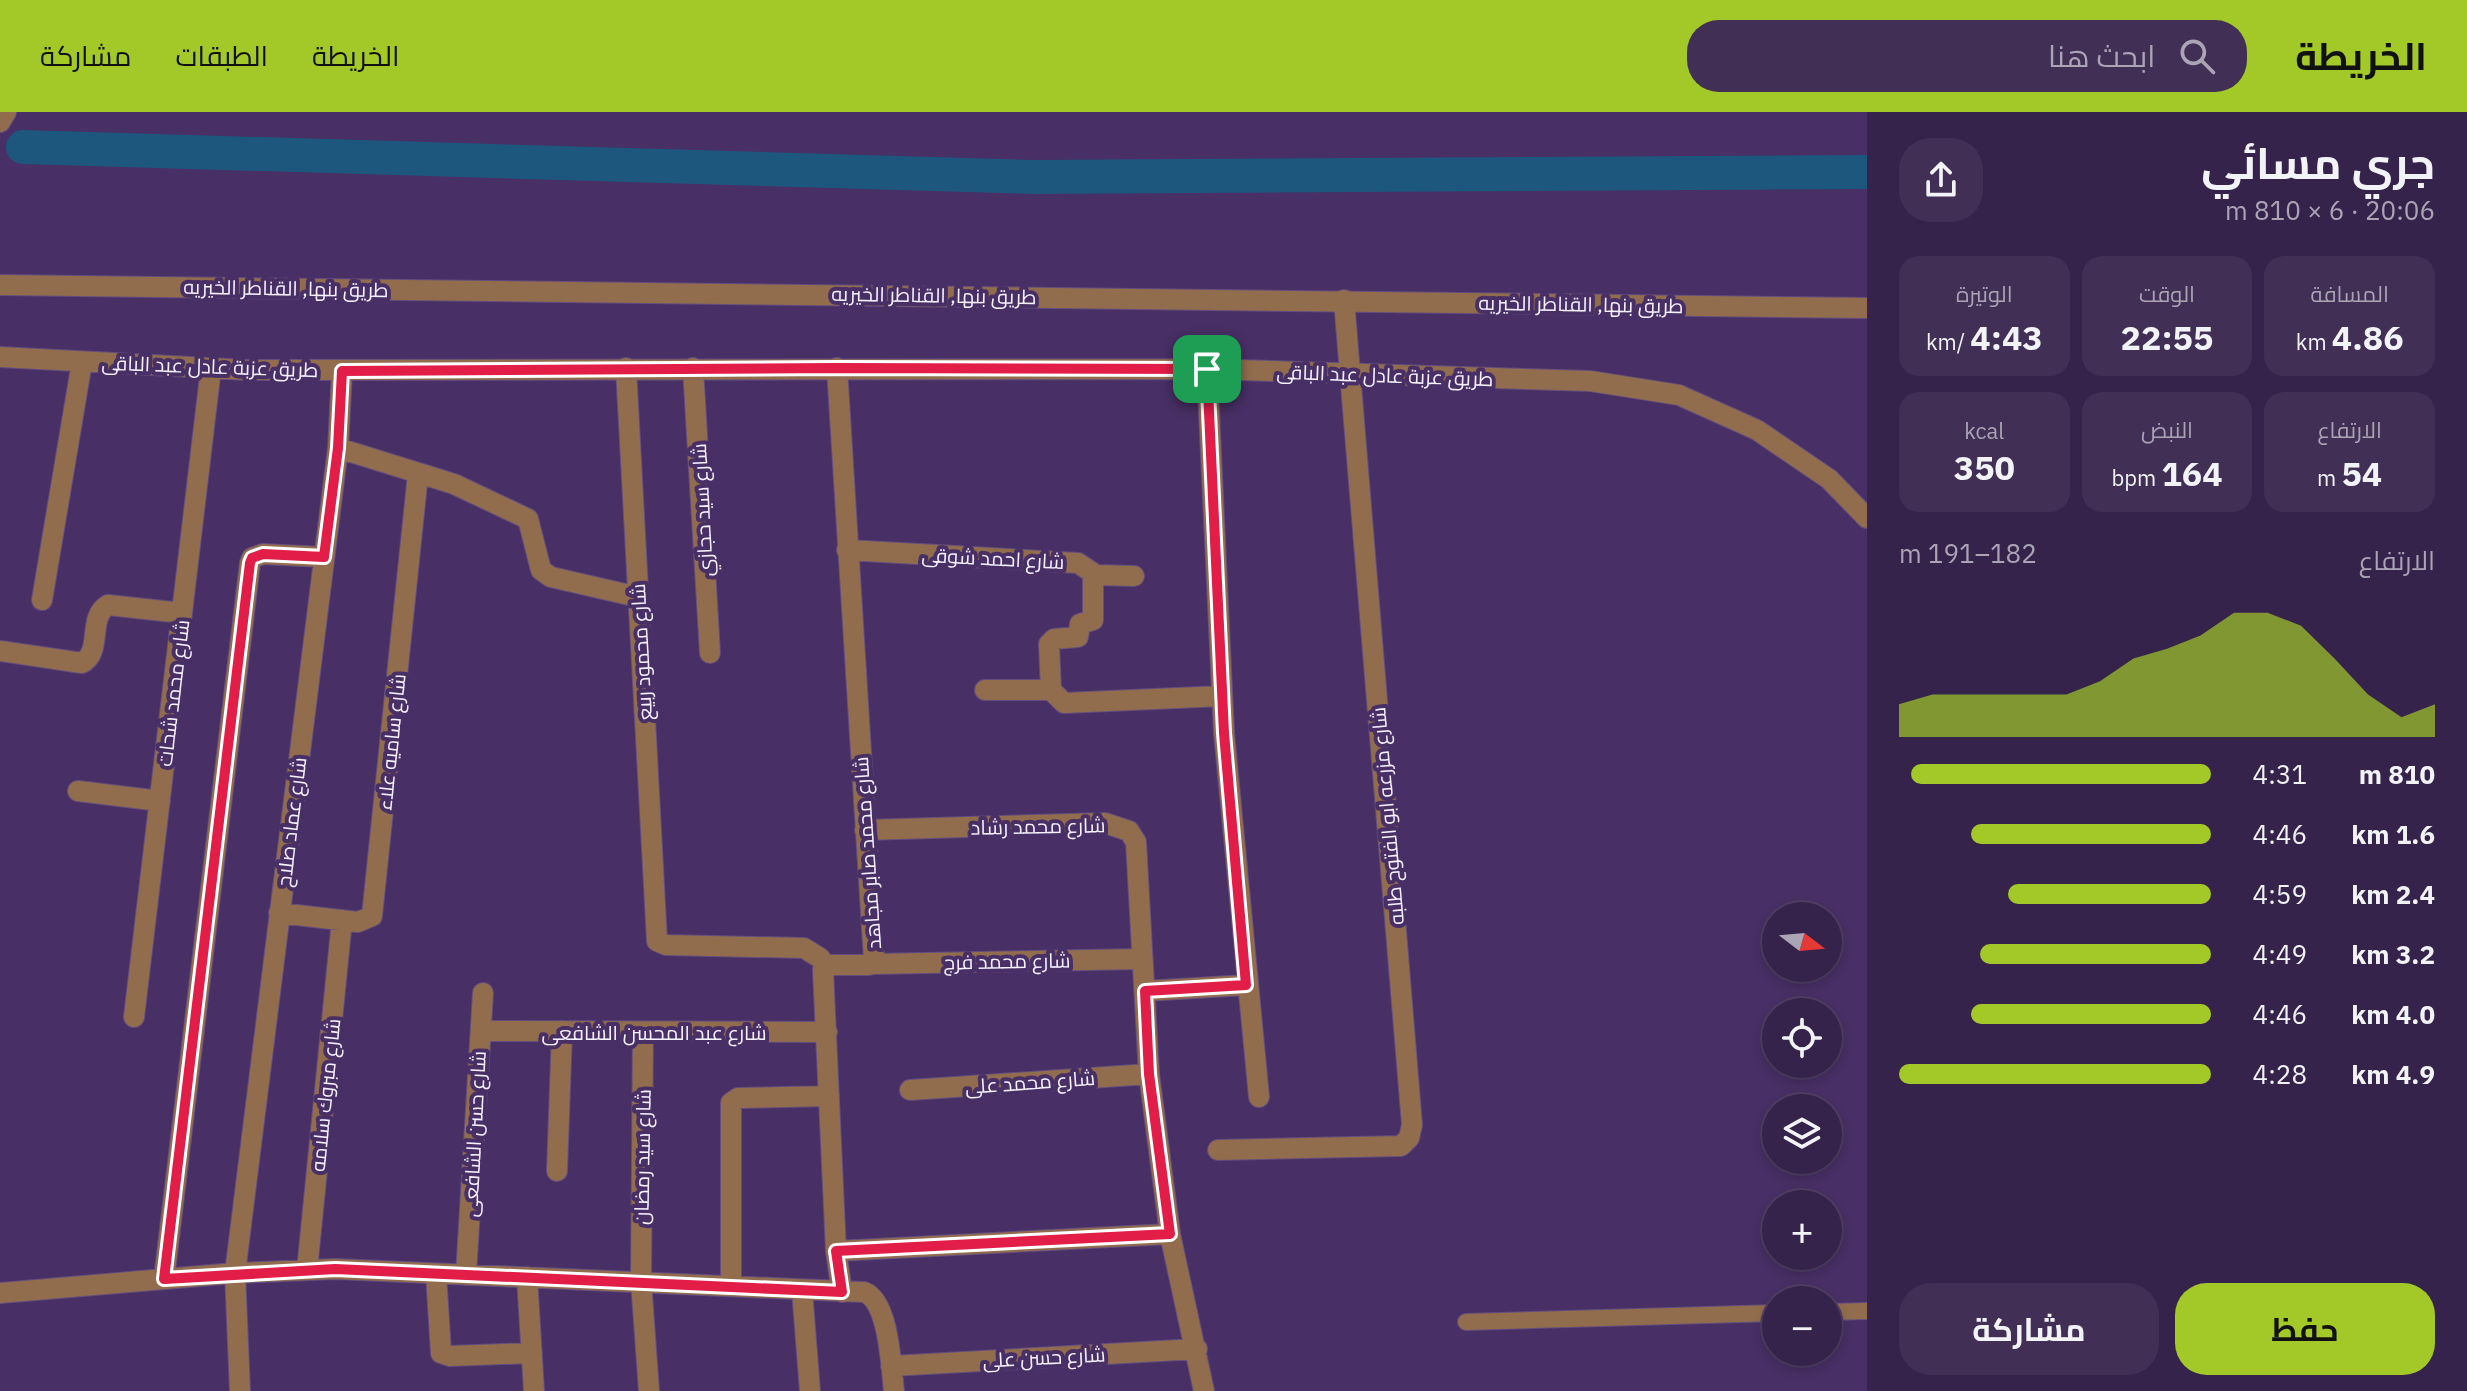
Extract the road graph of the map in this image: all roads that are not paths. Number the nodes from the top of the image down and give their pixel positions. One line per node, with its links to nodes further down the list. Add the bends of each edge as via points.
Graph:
1 (6, 112): 2 (street)
2 (0, 122)
3 (0, 285): 4 (street, طريق بنها, القناطر الخيريه)
4 (1344, 300): 5 (street, طريق بنها, القناطر الخيريه); 14 (street, شارع مزرعه ابو الفتوح طلبه)
5 (1867, 308)
6 (0, 357): 7 (street, طريق عزبة عادل عبد الباقى)
7 (82, 362): 8 (street, طريق عزبة عادل عبد الباقى); 23 (street)
8 (211, 368): 13 (street, طريق عزبة عادل عبد الباقى); 24 (street, شارع محمد شحات)
9 (626, 368): 10 (street, طريق عزبة عادل عبد الباقى); 13 (street, طريق عزبة عادل عبد الباقى); 22 (street, شارع محمود ربيع)
10 (693, 368): 11 (street, طريق عزبة عادل عبد الباقى); 26 (street, شارع سيد حجازي)
11 (837, 368): 12 (street, طريق عزبة عادل عبد الباقى); 18 (street, شارع محمد صابر مجاهد)
12 (1207, 369): 14 (street, طريق عزبة عادل عبد الباقى); 29 (street)
13 (342, 371): 15 (street, شارع عماد صلاح)
14 (1350, 373): 17 (street, طريق عزبة عادل عبد الباقى, via 1590,381 1679,395 1757,430 1829,479); 50 (street, شارع مزرعه ابو الفتوح طلبه, via 1412,1125 1401,1146)
15 (338, 448): 16 (street); 19 (street, شارع عماد صلاح)
16 (418, 474): 22 (street, via 488,497 528,519 537,562 551,577); 34 (street, شارع ساميه علاء, via 374,908 366,921)
17 (1867, 518)
18 (847, 550): 20 (street, شارع احمد شوقى, via 1078,563); 32 (street, شارع محمد صابر مجاهد)
19 (324, 557): 33 (street, شارع عماد صلاح); 59 (street, via 263,554 250,563)
20 (1093, 574): 21 (street, شارع احمد شوقى); 28 (street, via 1093,620 1082,622 1078,637 1049,644)
21 (1134, 576)
22 (638, 597): 37 (street, شارع محمود ربيع, via 656,936 661,945 804,948)
23 (42, 600)
24 (182, 613): 25 (street, via 108,605 99,614 91,654 82,663); 31 (street, شارع محمد شحات)
25 (0, 651)
26 (710, 653)
27 (985, 690): 28 (street)
28 (1051, 690): 29 (street, via 1064,703)
29 (1222, 696): 38 (street)
30 (78, 791): 31 (street)
31 (160, 801): 41 (street, شارع محمد شحات)
32 (865, 830): 35 (street, شارع محمد رشاد, via 1117,825 1136,842); 36 (street, شارع محمد صابر مجاهد)
33 (279, 913): 34 (street, شارع ساميه علاء); 55 (street, شارع عماد صلاح)
34 (342, 920): 54 (street, شارع مبروك سلامه)
35 (1142, 959): 36 (street, شارع محمد فرج); 39 (street, شارع محمد رشاد)
36 (873, 964): 37 (street, شارع محمد صابر مجاهد)
37 (826, 966): 44 (street, via 822,975)
38 (1246, 985): 39 (street); 49 (street)
39 (1145, 991): 46 (street, شارع محمد رشاد)
40 (483, 993): 42 (street, شارع حسن الشافعى)
41 (134, 1017)
42 (481, 1031): 43 (street, شارع عبد المحسن الشافعى); 57 (street, شارع حسن الشافعى)
43 (562, 1031): 45 (street, شارع عبد المحسن الشافعى); 51 (street)
44 (827, 1032): 45 (street, شارع عبد المحسن الشافعى); 48 (street)
45 (643, 1033): 60 (street, شارع سيد رمضان)
46 (1149, 1074): 47 (street, شارع محمد على); 52 (street, شارع محمد رشاد)
47 (910, 1090)
48 (829, 1096): 53 (street); 61 (street, via 738,1098 731,1103)
49 (1259, 1097)
50 (1218, 1150)
51 (557, 1171)
52 (1170, 1234): 53 (street); 69 (street, شارع محمد رشاد)
53 (836, 1251): 63 (street)
54 (307, 1270): 55 (street); 56 (street)
55 (235, 1273): 59 (street); 72 (street, شارع عماد صلاح)
56 (436, 1274): 57 (street); 70 (street, via 441,1353)
57 (466, 1275): 58 (street)
58 (527, 1277): 60 (street); 70 (street)
59 (164, 1279): 64 (street)
60 (641, 1281): 61 (street); 74 (street, شارع سيد رمضان)
61 (731, 1285): 62 (street)
62 (802, 1290): 63 (street); 75 (street)
63 (842, 1292): 71 (street, via 864,1292 878,1301)
64 (0, 1293)
65 (1867, 1311): 66 (lane)
66 (1842, 1312)
67 (1762, 1313): 68 (lane)
68 (1466, 1322)
69 (1197, 1349): 71 (street, شارع حسن على); 77 (street, شارع محمد رشاد)
70 (532, 1353): 73 (street)
71 (891, 1366): 76 (street)
72 (240, 1391)
73 (534, 1391)
74 (649, 1391)
75 (810, 1391)
76 (894, 1391)
77 (1204, 1391)

